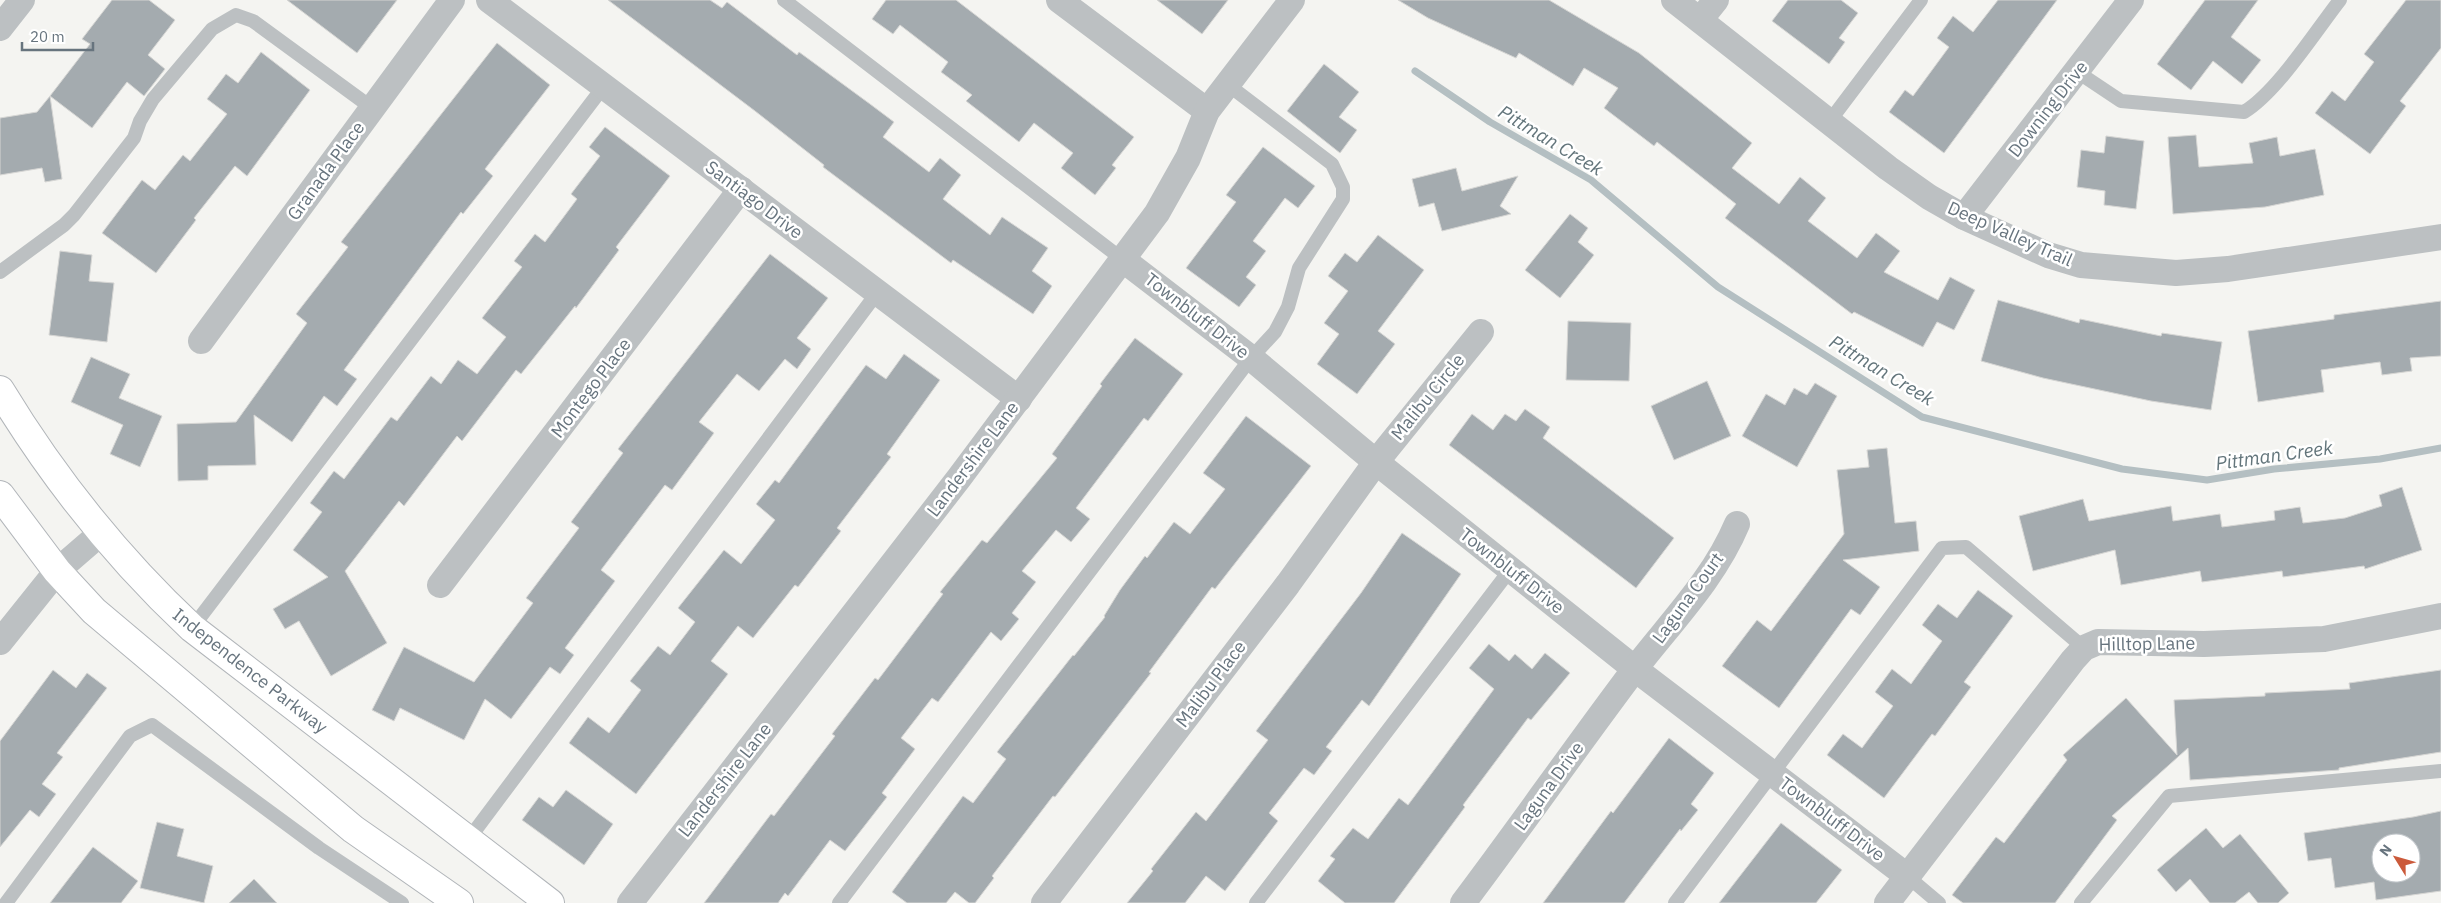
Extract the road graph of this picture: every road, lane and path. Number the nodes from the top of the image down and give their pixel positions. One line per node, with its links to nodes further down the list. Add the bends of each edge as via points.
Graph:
1 (22, 0): 13 (street)
2 (452, 0): 17 (street, Granada Place)
3 (489, 0): 16 (street, Santiago Drive)
4 (784, 0): 23 (lane)
5 (1060, 0): 18 (street)
6 (1292, 0): 15 (street, Landershire Lane)
7 (1674, 0): 12 (street, Deep Valley Trail)
8 (1716, 0): 12 (street)
9 (1921, 0): 19 (lane)
10 (2131, 0): 14 (street, Downing Drive)
11 (2340, 0): 14 (lane, via 2257,105 2244,112 2121,102)
12 (1700, 20): 19 (street, Deep Valley Trail)
13 (0, 28)
14 (2076, 71): 21 (street, Downing Drive)
15 (1227, 84): 18 (street, Landershire Lane); 28 (lane, via 1332,164 1343,187 1343,200 1299,268 1288,307 1275,332)
16 (604, 86): 20 (street, Santiago Drive); 39 (lane)
17 (372, 108): 24 (lane, via 253,21 236,15 212,29 153,99 134,138 64,225); 27 (street, Granada Place)
18 (1207, 111): 23 (street, Landershire Lane, via 1188,158 1157,213)
19 (1829, 122): 21 (street, Deep Valley Trail, via 1888,168)
20 (741, 189): 25 (street, Santiago Drive); 37 (street, Montego Place)
21 (1964, 218): 22 (street, Deep Valley Trail, via 2048,255 2081,265 2176,273 2228,270)
22 (2441, 236)
23 (1122, 259): 28 (street, Townbluff Drive); 30 (street, Landershire Lane)
24 (0, 272)
25 (877, 293): 30 (street, Santiago Drive); 45 (lane)
26 (1481, 332): 31 (street, Malibu Circle)
27 (201, 342)
28 (1251, 358): 31 (street, Townbluff Drive); 52 (lane)
29 (0, 390): 34 (main road, Independence Parkway, via 34,445)
30 (1019, 399): 51 (street, Landershire Lane)
31 (1376, 462): 35 (street, Townbluff Drive); 53 (street, Malibu Place, via 1282,592)
32 (0, 495): 36 (main road)
33 (1737, 524): 42 (street, Laguna Court, via 1699,588)
34 (101, 533): 36 (street); 39 (main road, Independence Parkway, via 131,569)
35 (1510, 570): 42 (street, Townbluff Drive); 54 (lane)
36 (57, 571): 40 (street); 49 (main road, via 94,611 353,829)
37 (440, 585)
38 (2441, 616): 41 (street, Hilltop Lane, via 2324,639 2204,644 2098,642)
39 (192, 628): 45 (main road, Independence Parkway)
40 (0, 642)
41 (2084, 648): 44 (lane, via 1966,547 1942,548); 46 (street, Hilltop Lane)
42 (1635, 669): 44 (street, Townbluff Drive); 55 (street, Laguna Drive)
43 (2441, 771): 59 (lane, via 2169,796)
44 (1773, 774): 46 (street, Townbluff Drive); 56 (lane)
45 (468, 840): 50 (main road, Independence Parkway)
46 (1907, 876): 57 (street, Hilltop Lane); 58 (lane)
47 (6, 903): 48 (lane, via 130,736 152,726 319,848)
48 (402, 903)
49 (459, 903)
50 (550, 903)
51 (630, 903)
52 (839, 903)
53 (1044, 903)
54 (1256, 903)
55 (1463, 903)
56 (1675, 903)
57 (1887, 903)
58 (1939, 903)
59 (2080, 903)

